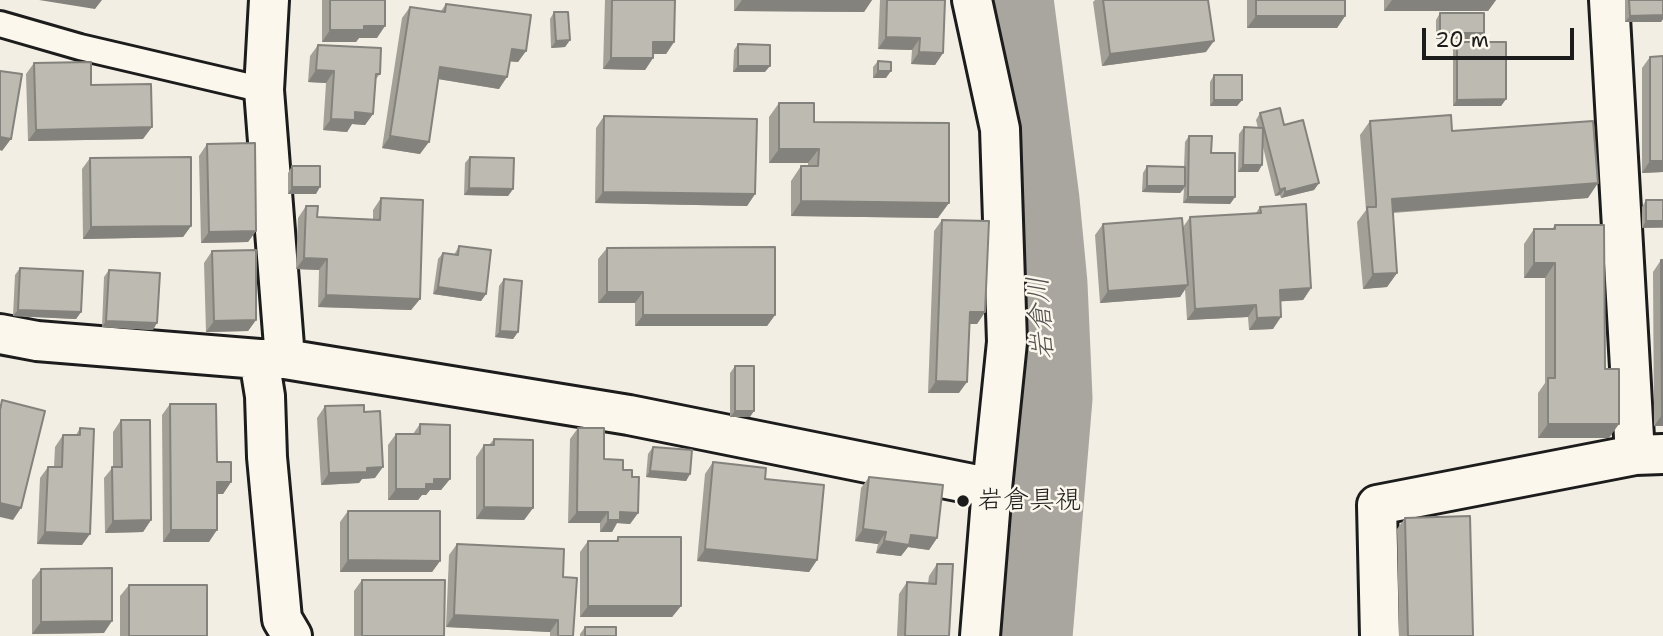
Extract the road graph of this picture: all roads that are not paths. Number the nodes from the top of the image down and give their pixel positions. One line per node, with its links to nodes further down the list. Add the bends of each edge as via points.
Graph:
1 (269, 0): 5 (street)
2 (972, 0): 9 (street, via 1000,128 1007,342)
3 (1609, 0): 8 (street)
4 (0, 24): 5 (lane)
5 (264, 90): 7 (street)
6 (0, 334): 7 (street, via 37,341)
7 (272, 359): 9 (street, via 629,415); 10 (street, via 265,396 267,457 282,619)
8 (1649, 455): 12 (street, via 1377,505)
9 (992, 488): 11 (street)
10 (292, 636)
11 (980, 636)
12 (1380, 636)

